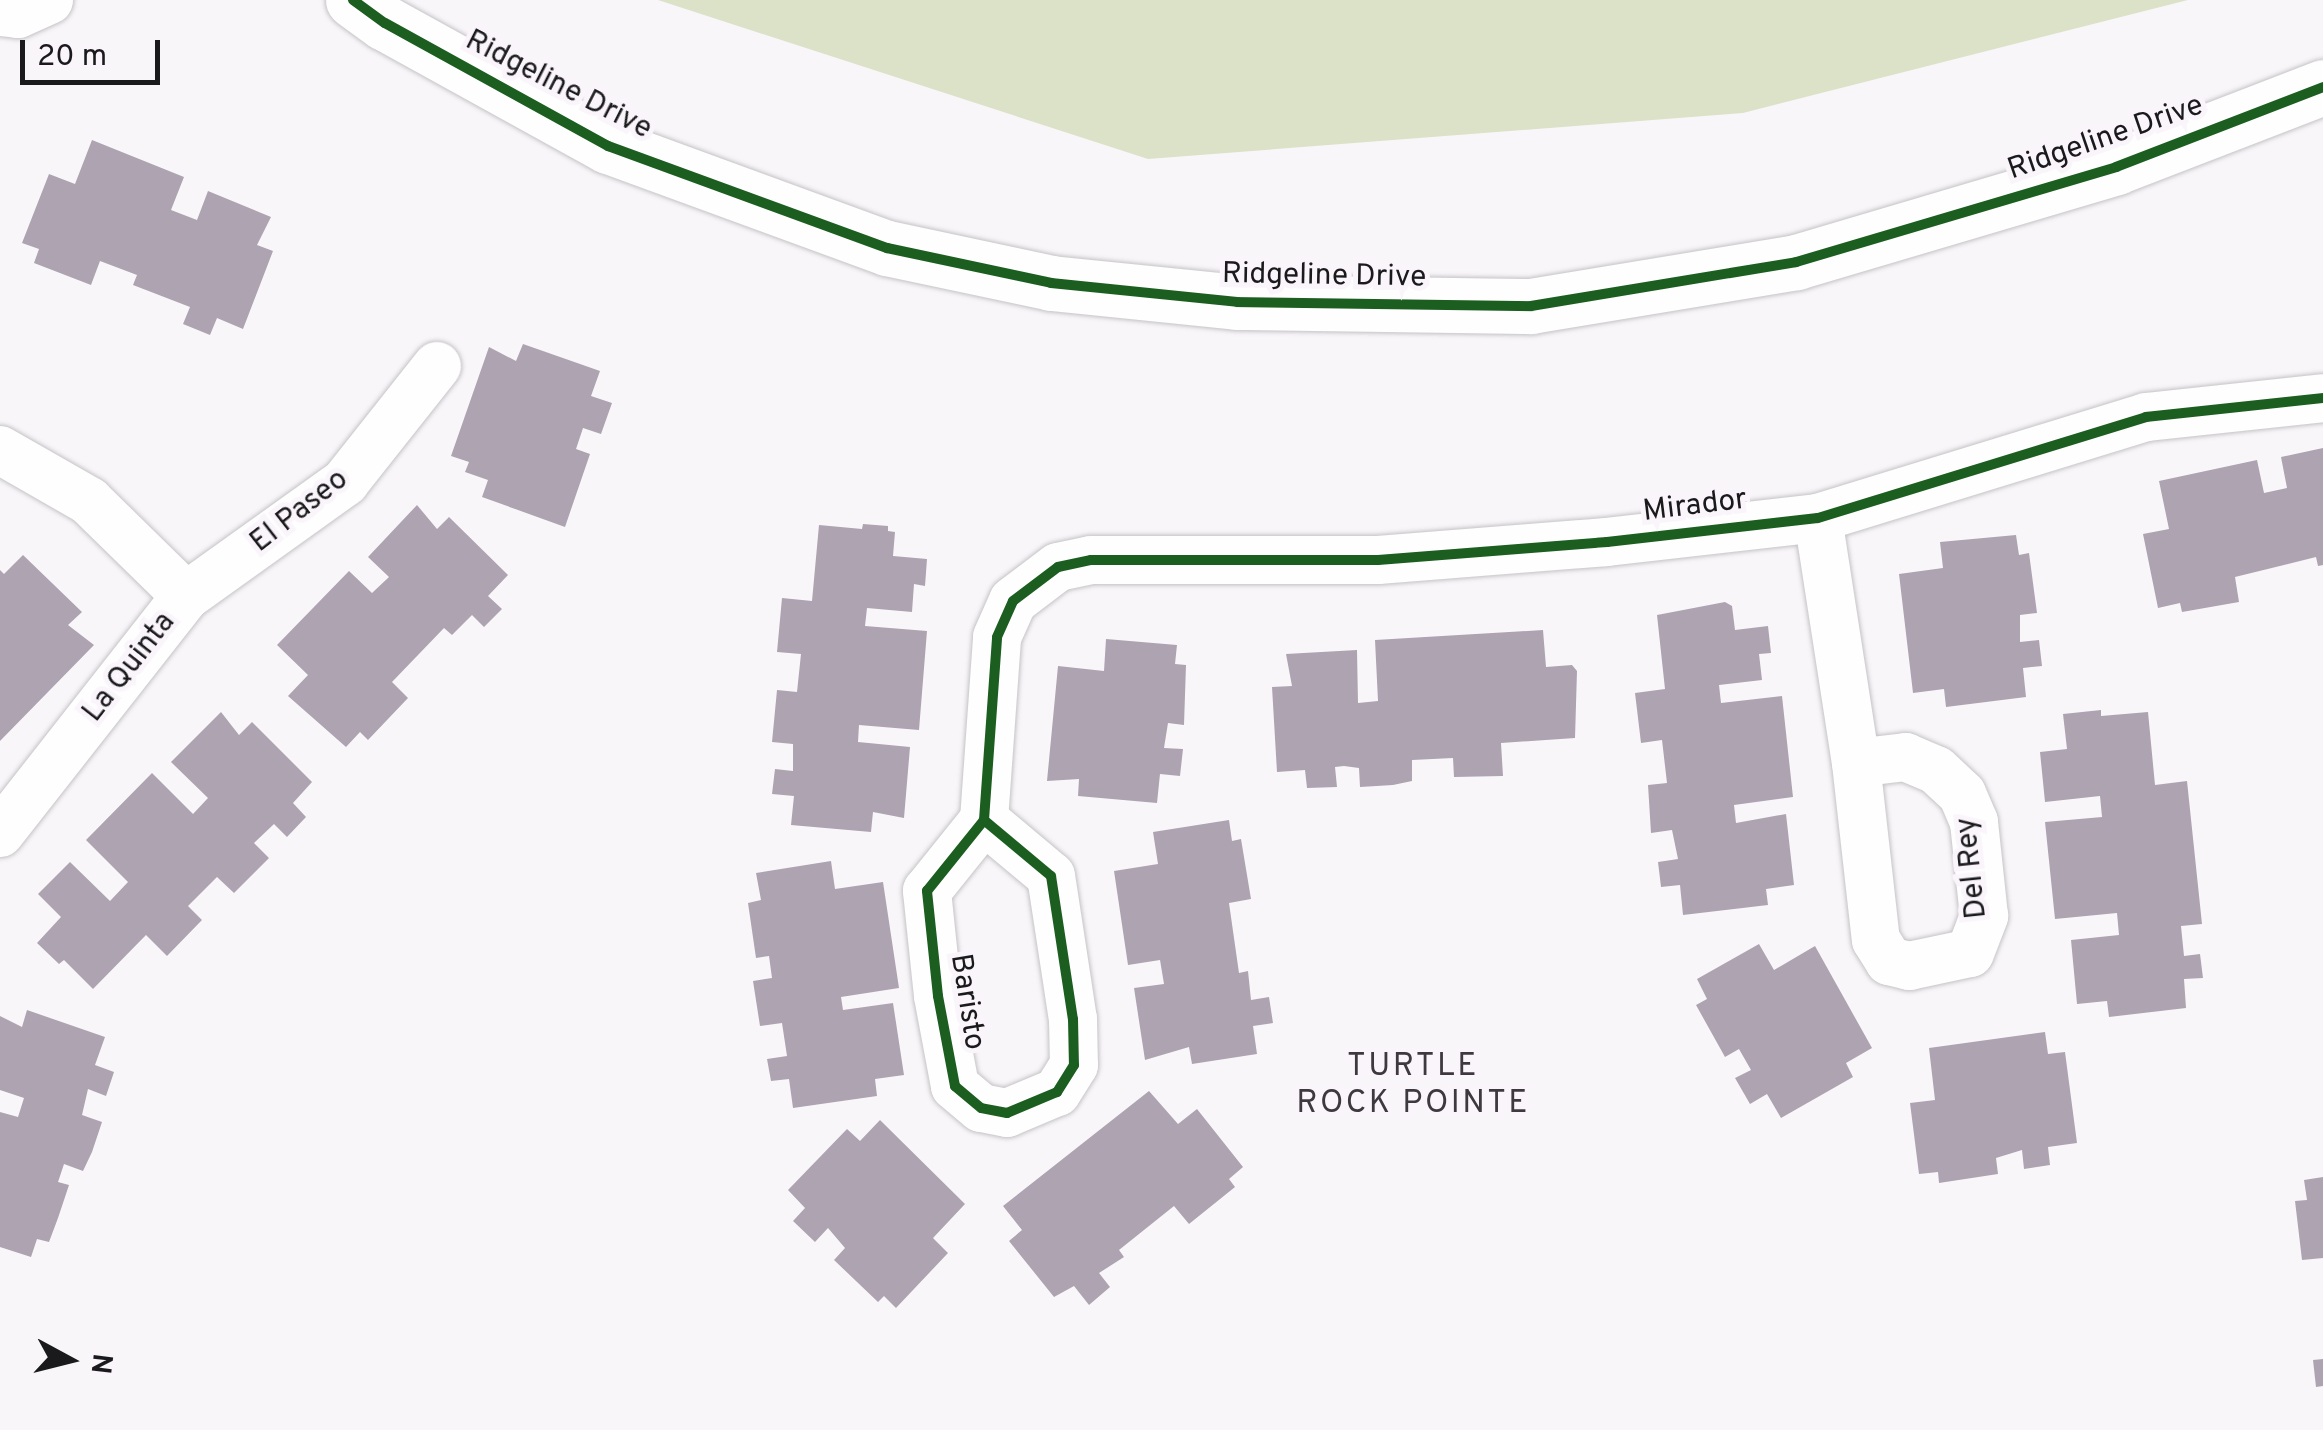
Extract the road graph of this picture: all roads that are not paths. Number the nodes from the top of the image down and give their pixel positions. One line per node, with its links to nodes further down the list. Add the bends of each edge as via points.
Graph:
1 (49, 0): 3 (street, via 18,14)
2 (353, 0): 4 (street, Ridgeline Drive, via 608,146 887,248 1051,283 1237,302 1530,306 1796,262 2116,167)
3 (0, 12)
4 (2323, 87)
5 (436, 366): 9 (street, El Paseo, via 345,482)
6 (2323, 398): 8 (street, Mirador, via 2146,417)
7 (0, 450): 9 (street, La Quinta, via 89,502)
8 (1818, 518): 10 (street); 11 (street, Mirador, via 1378,560 1091,560 1058,567 1012,601 997,637)
9 (186, 596): 12 (street, La Quinta)
10 (1856, 763)
11 (984, 820): 11 (street, Baristo, via 928,891 930,930 954,1086 981,1108 1007,1113 1057,1092 1074,1066 1072,1019 1051,876)
12 (0, 833)

